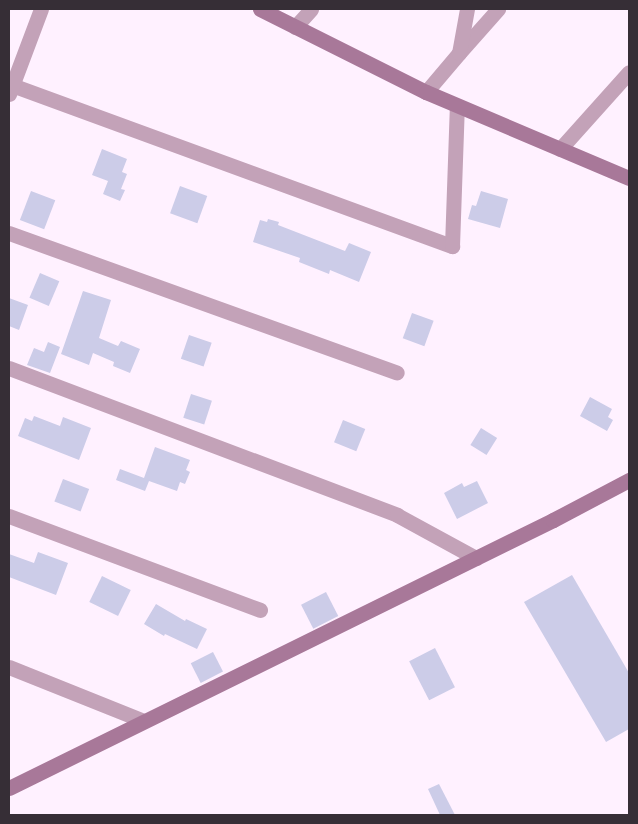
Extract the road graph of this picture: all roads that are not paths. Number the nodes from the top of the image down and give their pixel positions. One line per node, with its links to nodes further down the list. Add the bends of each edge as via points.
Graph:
1 (41, 9): 9 (street)
2 (260, 9): 6 (street)
3 (311, 9): 6 (street)
4 (467, 9): 7 (street)
5 (498, 9): 7 (street)
6 (295, 27): 10 (street)
7 (459, 53): 10 (street)
8 (629, 72): 12 (street)
9 (10, 87): 11 (street, via 452,246)
10 (426, 92): 11 (street)
11 (457, 106): 12 (street)
12 (560, 149): 13 (street)
13 (629, 178)
14 (9, 233): 16 (street)
15 (9, 368): 19 (street, via 397,515)
16 (396, 373)
17 (629, 480): 19 (street)
18 (9, 516): 20 (street)
19 (476, 558): 22 (street)
20 (260, 610)
21 (9, 667): 22 (street)
22 (144, 721): 23 (street)
23 (9, 788)

